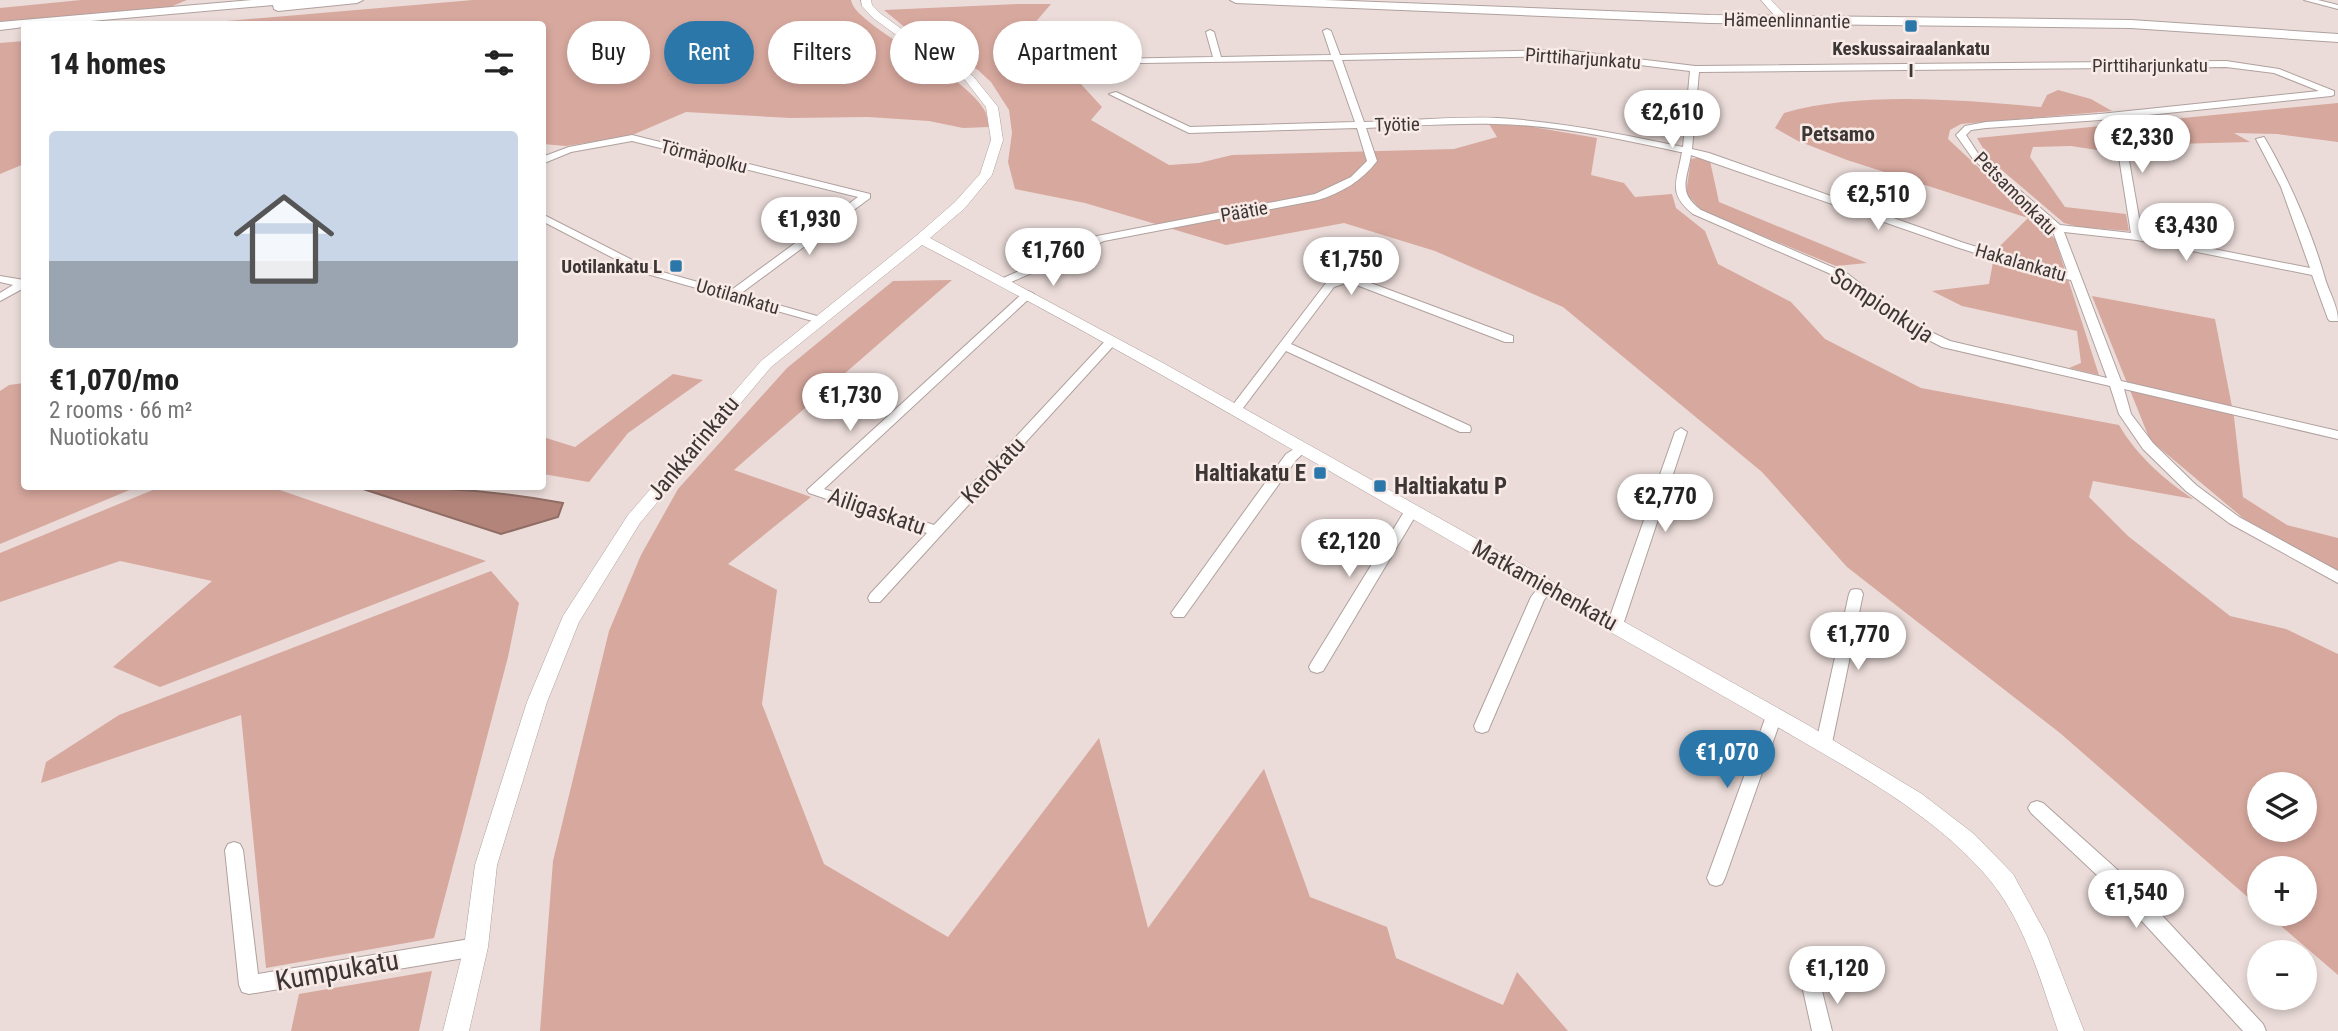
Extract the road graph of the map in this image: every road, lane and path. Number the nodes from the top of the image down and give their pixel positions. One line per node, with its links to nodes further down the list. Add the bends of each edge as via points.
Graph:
1 (291, 0): 10 (main road)
2 (357, 0): 11 (main road)
3 (866, 0): 34 (street, Jankkarinkatu, via 877,16 969,78 992,107 997,140 986,175)
4 (1236, 0): 9 (main road, Hämeenlinnantie, via 1527,13)
5 (1357, 0): 9 (main road, Hämeenlinnantie)
6 (1766, 0): 9 (street)
7 (2308, 0): 8 (street)
8 (2338, 7)
9 (1782, 17): 18 (main road, Hämeenlinnantie, via 2120,16); 19 (main road, Hämeenlinnantie, via 2131,24)
10 (56, 21)
11 (116, 21)
12 (21, 24): 13 (main road)
13 (0, 26)
14 (21, 30): 16 (main road)
15 (1327, 31): 21 (street, Päätie)
16 (0, 32)
17 (1210, 32): 20 (street)
18 (2338, 33)
19 (2338, 38)
20 (1217, 58): 21 (street, Pirttiharjunkatu); 22 (street, Pirttiharjunkatu)
21 (1337, 58): 23 (street, Pirttiharjunkatu, via 1564,53); 26 (street, Päätie)
22 (1142, 59)
23 (1695, 69): 24 (street, Pirttiharjunkatu, via 2226,64 2276,71); 29 (street)
24 (2335, 92): 32 (street, Petsamonkatu, via 1968,128 1961,135 1976,156)
25 (1113, 94): 26 (street, Työtie, via 1189,130)
26 (1361, 125): 29 (street, Työtie, via 1528,123); 38 (street, Päätie, via 1373,161 1348,184 1295,202 1101,238)
27 (2261, 139): 35 (street, via 2286,187)
28 (2111, 147): 33 (street, via 2122,149)
29 (1687, 151): 36 (street, Hakalankatu, via 2046,272); 49 (street, Sompionkuja, via 1679,194 1697,212 1844,276 1902,322 1945,344)
30 (546, 159): 41 (street, Törmäpolku, via 569,150 632,138 866,195)
31 (546, 219): 41 (street, Uotilankatu, via 644,270)
32 (2057, 228): 33 (street); 36 (street, Petsamonkatu)
33 (2137, 237): 35 (street)
34 (921, 239): 38 (street, Matkamiehenkatu); 45 (street, Jankkarinkatu)
35 (2319, 273): 44 (street)
36 (2077, 278): 49 (street, Petsamonkatu)
37 (0, 279): 39 (street)
38 (1005, 281): 42 (street, Matkamiehenkatu)
39 (21, 283)
40 (21, 286): 43 (street)
41 (734, 293): 45 (street, Uotilankatu)
42 (1028, 294): 47 (street, Matkamiehenkatu); 56 (street, Ailigaskatu, via 814,489)
43 (0, 298)
44 (2334, 319)
45 (820, 320): 70 (street, Jankkarinkatu, via 766,364 705,433 634,519 570,621 537,702 486,865)
46 (1508, 339): 48 (street, via 1345,280 1330,285)
47 (1111, 342): 50 (street, Matkamiehenkatu); 56 (street, Kerokatu)
48 (1285, 345): 50 (street); 51 (street)
49 (2116, 384): 53 (street, Sompionkuja); 57 (street, Petsamonkatu, via 2125,414 2148,446 2191,488 2234,520)
50 (1236, 409): 54 (street, Matkamiehenkatu)
51 (1465, 429)
52 (1681, 432): 62 (street)
53 (2338, 435)
54 (1302, 448): 55 (street, Matkamiehenkatu); 61 (street)
55 (1412, 510): 58 (street, Matkamiehenkatu); 63 (street)
56 (936, 531): 60 (street, Kerokatu)
57 (2338, 578)
58 (1546, 587): 62 (street, Matkamiehenkatu); 65 (street)
59 (1856, 594): 66 (street)
60 (875, 598)
61 (1179, 613)
62 (1615, 625): 64 (street, Matkamiehenkatu)
63 (1317, 667)
64 (1774, 716): 66 (street, Matkamiehenkatu); 69 (street)
65 (1482, 726)
66 (1824, 743): 74 (street, Matkamiehenkatu, via 1949,825 1993,867 2022,909)
67 (2037, 808): 75 (street, via 2123,887)
68 (234, 850): 70 (street, Kumpukatu, via 249,985)
69 (1716, 878)
70 (476, 947): 72 (street, Jankkarinkatu)
71 (1813, 990): 73 (street)
72 (456, 1031)
73 (1822, 1031)
74 (2071, 1031)
75 (2256, 1031)

